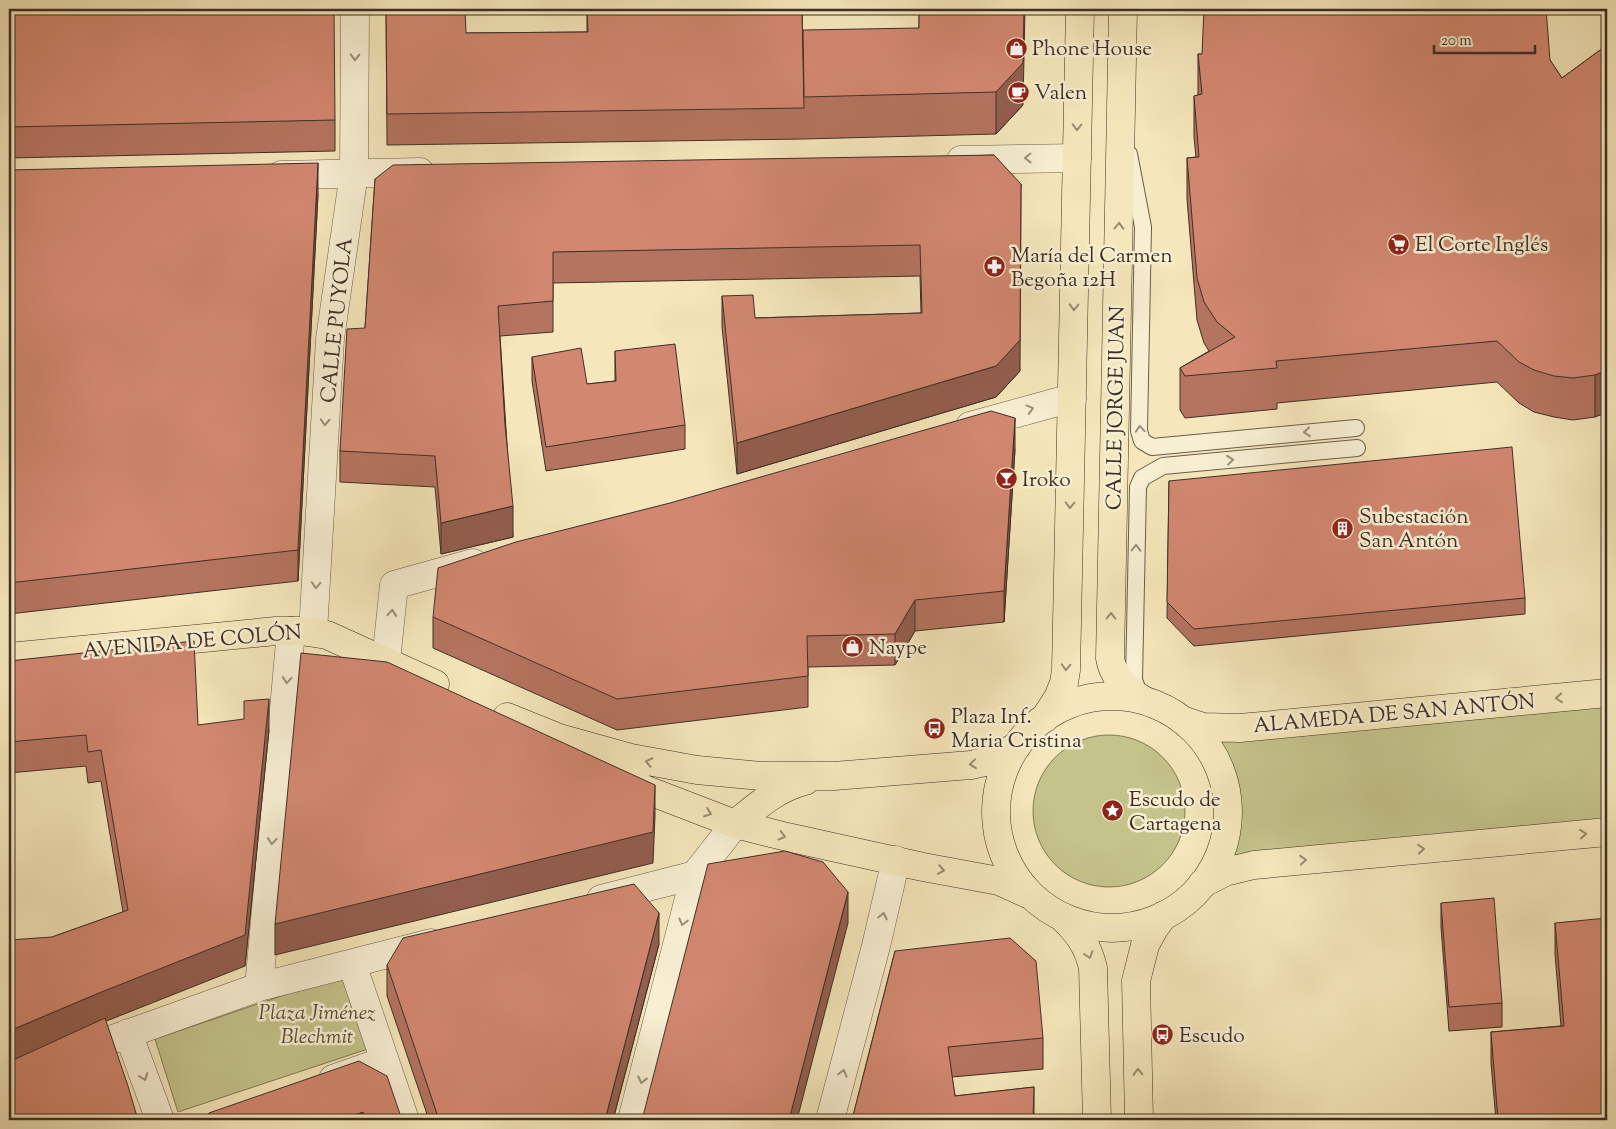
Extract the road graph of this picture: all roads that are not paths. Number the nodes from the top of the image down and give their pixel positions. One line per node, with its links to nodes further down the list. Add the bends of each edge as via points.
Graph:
1 (355, 9): 8 (street, CALLE PUYOLA, one-way to 8)
2 (1080, 9): 5 (main road, CALLE JORGE JUAN, one-way to 5)
3 (1123, 9): 4 (main road, CALLE JORGE JUAN)
4 (1121, 112): 11 (lane, one-way to 4, via 1152,447 1142,441 1139,431 1144,227); 20 (main road, CALLE JORGE JUAN, one-way to 4, via 1119,680 1110,658)
5 (1077, 158): 6 (street, one-way to 6); 10 (main road, CALLE JORGE JUAN, one-way to 10)
6 (933, 160)
7 (444, 171): 8 (street)
8 (354, 173): 9 (street); 15 (street, CALLE PUYOLA, one-way to 15, via 330,339)
9 (255, 175)
10 (1072, 398): 12 (street, one-way to 10); 23 (main road, CALLE JORGE JUAN, one-way to 23, via 1066,670 1058,698)
11 (1356, 428)
12 (945, 433)
13 (1357, 448): 20 (lane, one-way to 13, via 1134,680 1138,492 1142,478 1163,466)
14 (499, 556): 17 (street, one-way to 14, via 394,585)
15 (302, 631): 16 (main road, AVENIDA DE COLÓN); 17 (main road, AVENIDA DE COLÓN, via 327,634); 38 (street, CALLE PUYOLA, one-way to 38)
16 (9, 657)
17 (386, 661): 18 (main road, AVENIDA DE COLÓN)
18 (455, 693)
19 (1607, 693): 24 (main road, ALAMEDA DE SAN ANTÓN, one-way to 24, via 1240,728 1203,727)
20 (1144, 701): 23 (main road, via 1121,697 1096,698 1062,708); 24 (main road)
21 (481, 705): 22 (main road)
22 (507, 717): 26 (main road, one-way to 22, via 728,774 666,765 559,738); 27 (main road, one-way to 27, via 644,788)
23 (1045, 718): 25 (main road)
24 (1182, 720): 31 (main road, via 1211,754 1221,774 1226,801 1223,845)
25 (1017, 746): 26 (main road, one-way to 26, via 982,763); 32 (main road, via 999,787 997,826 1005,858)
26 (834, 776): 27 (main road, via 786,787)
27 (735, 824): 29 (main road, one-way to 29); 30 (street)
28 (1607, 832): 31 (main road, one-way to 28, via 1225,872 1254,864)
29 (896, 860): 32 (main road, one-way to 32, via 999,881); 46 (street, one-way to 29)
30 (695, 875): 33 (street); 45 (street, one-way to 45)
31 (1202, 884): 34 (main road, via 1183,903)
32 (1030, 895): 35 (main road)
33 (574, 906)
34 (1164, 915): 35 (main road, via 1132,926 1110,928 1082,924); 48 (main road, one-way to 34, via 1136,980 1145,945)
35 (1060, 916): 47 (main road, one-way to 47, via 1082,938 1092,968)
36 (458, 936): 37 (street)
37 (352, 964): 38 (street); 40 (street)
38 (259, 987): 39 (street)
39 (128, 1033): 41 (street, via 60,1058); 43 (street, one-way to 43)
40 (384, 1061): 42 (street); 44 (street)
41 (9, 1082)
42 (310, 1087)
43 (160, 1120)
44 (405, 1120)
45 (632, 1120)
46 (830, 1120)
47 (1097, 1120)
48 (1138, 1120)

